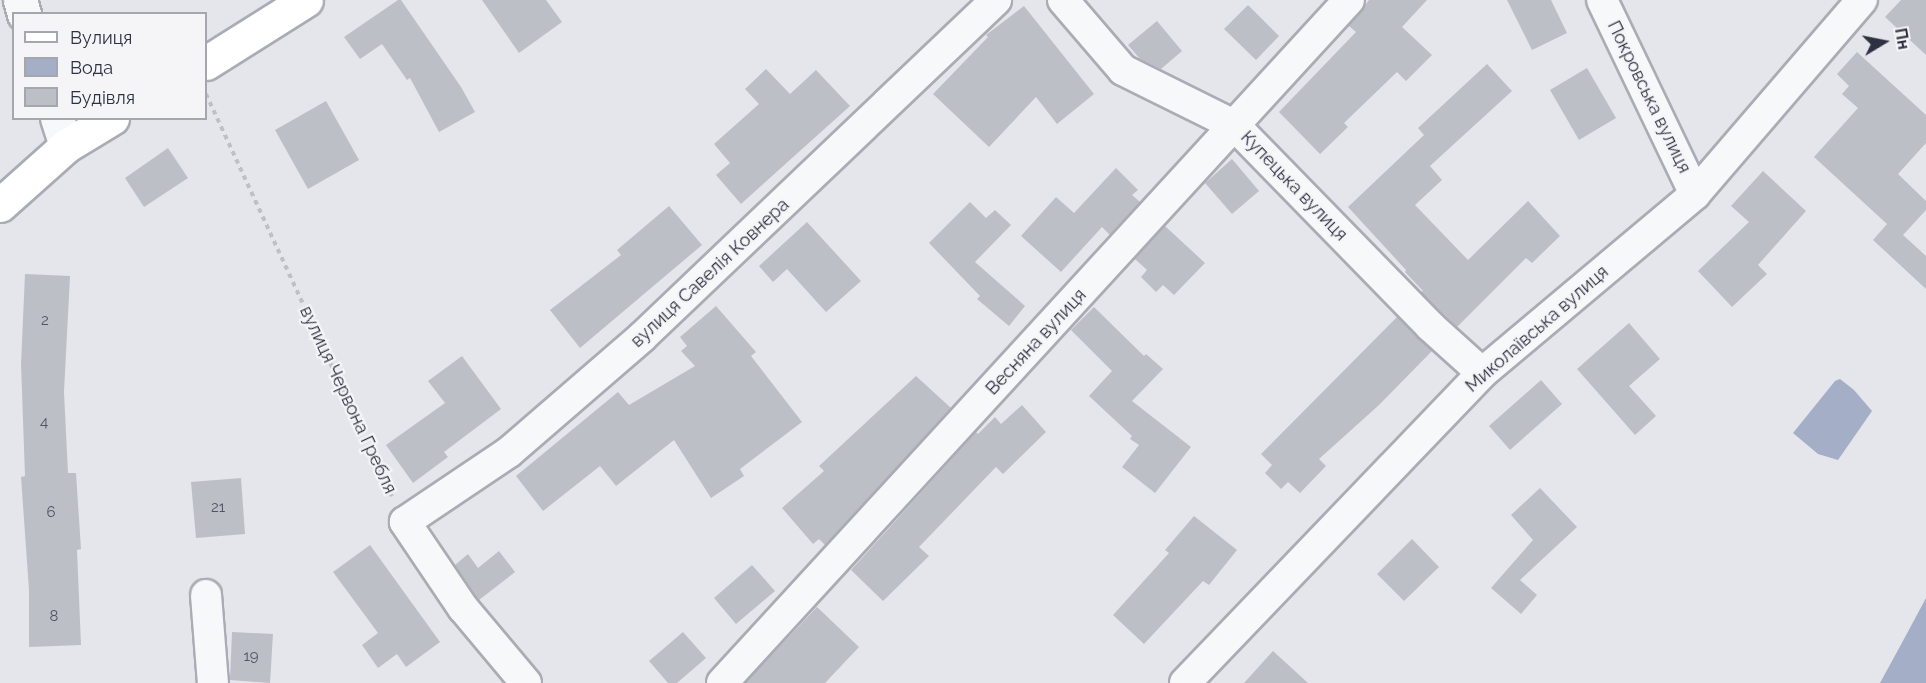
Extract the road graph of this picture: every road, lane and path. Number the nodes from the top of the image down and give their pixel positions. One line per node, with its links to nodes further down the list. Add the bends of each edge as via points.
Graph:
1 (306, 0): 7 (main road)
2 (996, 0): 15 (street, вулиця Савелія Ковнера, via 642,337 509,452)
3 (1063, 0): 10 (street, Купецька вулиця, via 1123,70)
4 (1349, 0): 10 (street, Весняна вулиця)
5 (1602, 0): 12 (street, Покровська вулиця)
6 (1862, 0): 12 (street, Миколаївська вулиця)
7 (207, 62)
8 (207, 96): 15 (path, вулиця Червона Гребля)
9 (105, 120): 11 (main road)
10 (1234, 125): 14 (street, Купецька вулиця, via 1430,326); 19 (street, Весняна вулиця)
11 (61, 132): 13 (main road)
12 (1695, 194): 14 (street, Миколаївська вулиця)
13 (0, 205)
14 (1482, 373): 20 (street, Миколаївська вулиця)
15 (405, 522): 18 (street, via 463,608)
16 (206, 595): 17 (street)
17 (213, 683)
18 (526, 683)
19 (723, 683)
20 (1185, 683)

